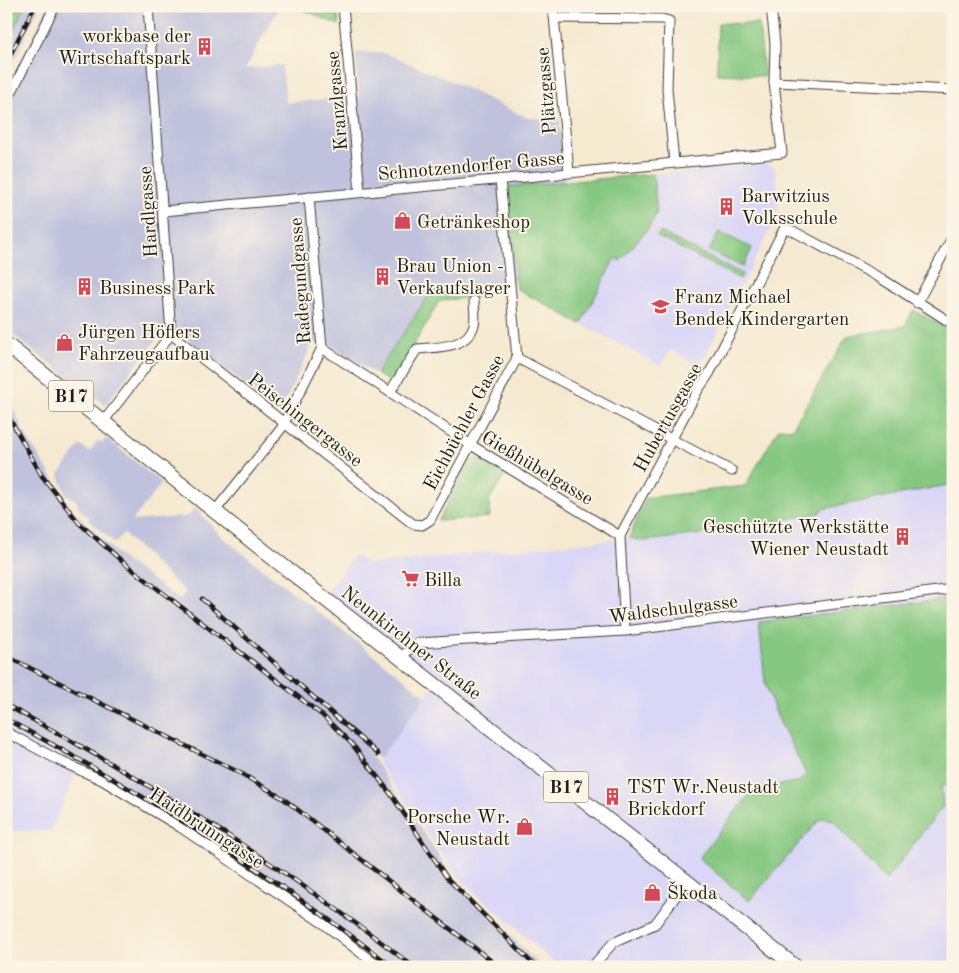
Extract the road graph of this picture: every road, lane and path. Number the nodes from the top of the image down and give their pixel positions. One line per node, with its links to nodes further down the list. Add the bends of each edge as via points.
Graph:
1 (55, 6): 9 (street)
2 (148, 6): 15 (street, Hardlgasse)
3 (343, 6): 13 (street, Kranzlgasse)
4 (553, 6): 6 (street, Plätzgasse)
5 (771, 6): 7 (street)
6 (555, 18): 10 (street, via 669,21 668,89); 11 (street, Plätzgasse)
7 (774, 82): 8 (street); 10 (street, Schnotzendorfer Gasse, via 782,153)
8 (953, 90)
9 (6, 103)
10 (674, 162): 11 (street, Schnotzendorfer Gasse)
11 (570, 172): 12 (street, Schnotzendorfer Gasse)
12 (500, 179): 13 (street, Schnotzendorfer Gasse); 23 (street, Eichbüchler Gasse)
13 (360, 192): 14 (street, Schnotzendorfer Gasse)
14 (309, 197): 15 (street, Schnotzendorfer Gasse); 22 (street, Radegundgasse)
15 (164, 211): 20 (street, Hardlgasse)
16 (953, 236): 18 (street)
17 (474, 301): 24 (street, via 475,324 468,335 454,345 418,349)
18 (917, 302): 19 (street); 27 (street, Hubertusgasse, via 882,278 784,229)
19 (953, 324)
20 (171, 334): 25 (street); 26 (street, Peischingergasse)
21 (6, 344): 25 (main road, Neunkirchner Straße / B17)
22 (322, 348): 24 (street, Gießhübelgasse); 26 (street, Radegundgasse)
23 (517, 358): 27 (street); 28 (street, Eichbüchler Gasse)
24 (390, 392): 28 (street, Gießhübelgasse)
25 (103, 422): 30 (main road, Neunkirchner Straße / B17)
26 (284, 424): 30 (street, Radegundgasse); 31 (street, Peischingergasse, via 413,524)
27 (672, 440): 29 (street); 32 (street, Hubertusgasse)
28 (471, 445): 31 (street, Eichbüchler Gasse, via 430,520); 32 (street, Gießhübelgasse)
29 (732, 471)
30 (216, 511): 35 (main road, Neunkirchner Straße / B17)
31 (422, 525)
32 (620, 536): 34 (street)
33 (953, 589): 34 (street, Waldschulgasse)
34 (625, 631): 35 (street, Waldschulgasse, via 417,643)
35 (400, 658): 37 (main road, Neunkirchner Straße / B17)
36 (6, 732): 38 (street, Haidbrunngasse, via 102,780 180,828 324,924)
37 (687, 881): 39 (street, via 655,924 613,943); 40 (main road, Neunkirchner Straße / B17)
38 (379, 967)
39 (592, 967)
40 (796, 967)

